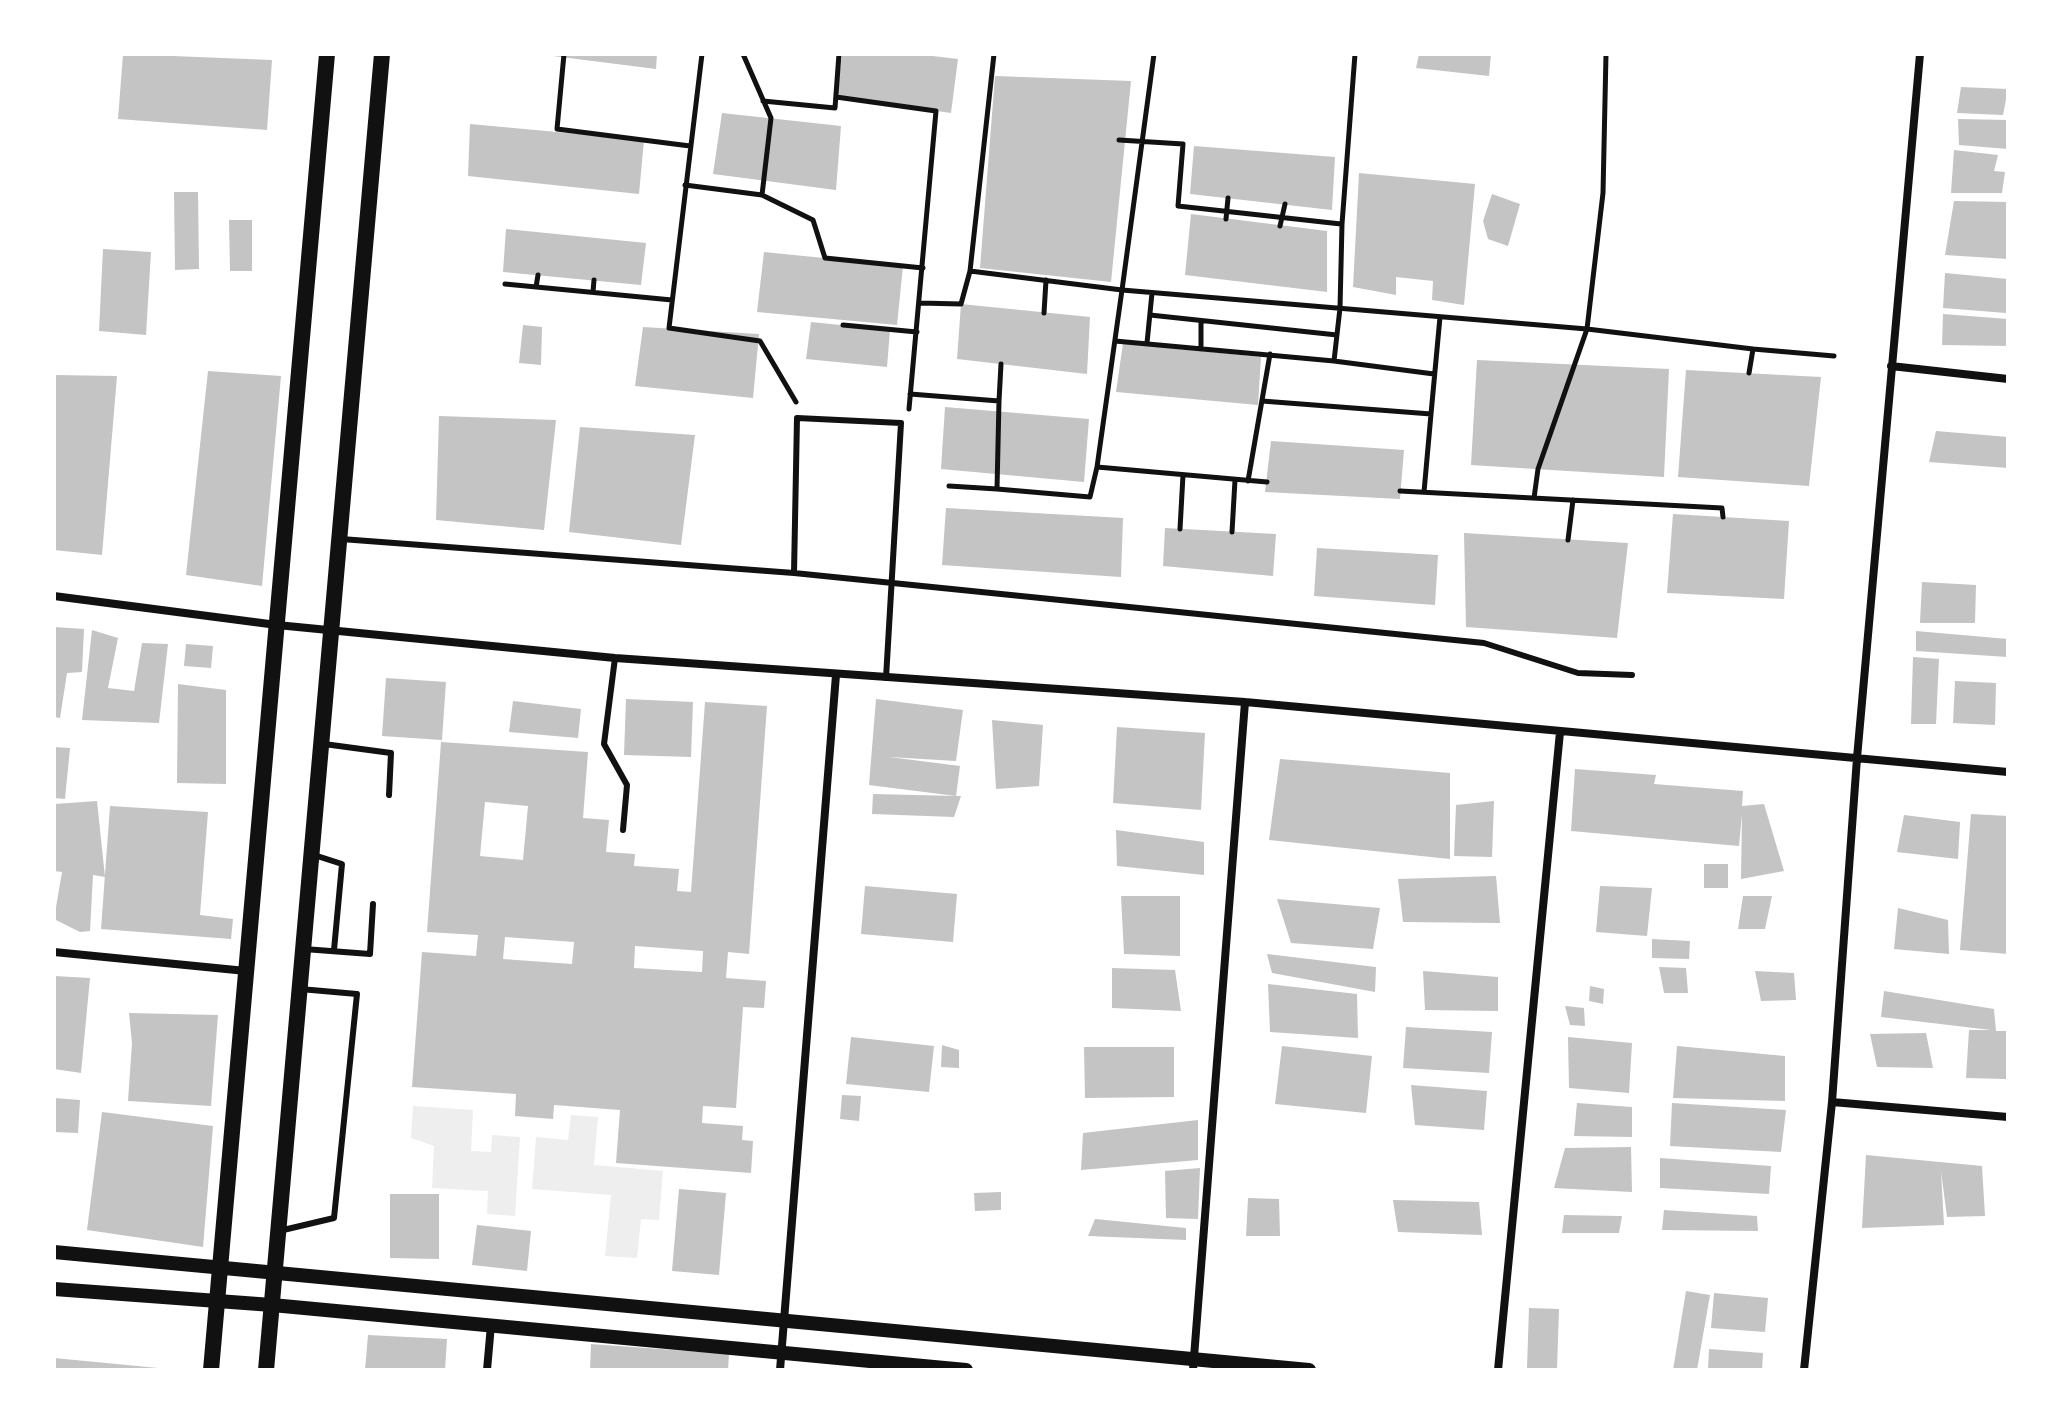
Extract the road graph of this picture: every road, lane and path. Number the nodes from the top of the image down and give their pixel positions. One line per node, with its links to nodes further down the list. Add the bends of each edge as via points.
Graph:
1 (327, 54): 84 (main road)
2 (382, 54): 79 (main road)
3 (564, 54): 16 (path, via 557,129)
4 (702, 54): 16 (path)
5 (743, 54): 13 (path)
6 (839, 54): 12 (path)
7 (994, 54): 27 (path)
8 (1154, 54): 15 (path)
9 (1355, 54): 24 (path)
10 (1606, 54): 44 (path, via 1603,193)
11 (1920, 54): 55 (street)
12 (836, 97): 13 (path, via 835,108); 26 (path, via 936,111)
13 (763, 101): 18 (path, via 771,118)
14 (1119, 140): 15 (path)
15 (1143, 140): 21 (path, via 1183,144 1178,206); 33 (path)
16 (690, 146): 17 (path)
17 (685, 185): 18 (path); 36 (path)
18 (762, 195): 26 (path, via 813,220 825,258)
19 (1228, 198): 21 (path)
20 (1285, 204): 22 (path)
21 (1225, 211): 22 (path); 23 (path)
22 (1281, 218): 24 (path); 25 (path)
23 (1226, 219)
24 (1342, 224): 38 (path)
25 (1280, 226)
26 (923, 268): 37 (path)
27 (970, 271): 30 (path); 37 (path, via 961,304)
28 (538, 275): 32 (path)
29 (594, 280): 34 (path)
30 (1046, 280): 33 (path); 39 (path)
31 (505, 284): 32 (path)
32 (536, 287): 34 (path)
33 (1122, 290): 35 (path); 47 (path)
34 (593, 292): 36 (path)
35 (1152, 293): 38 (path); 40 (path)
36 (672, 300): 62 (path, via 669,328 760,341 794,402)
37 (920, 303): 45 (path)
38 (1340, 308): 41 (path); 46 (path)
39 (1044, 313)
40 (1150, 315): 42 (path); 48 (path)
41 (1440, 317): 44 (path); 57 (path)
42 (1201, 321): 46 (path); 49 (path)
43 (843, 325): 45 (path)
44 (1587, 329): 50 (path); 74 (path, via 1538,469)
45 (917, 332): 59 (path)
46 (1337, 335): 53 (path)
47 (1115, 341): 48 (path); 65 (path)
48 (1147, 344): 49 (path)
49 (1201, 348): 51 (path)
50 (1753, 349): 52 (path); 56 (path)
51 (1270, 354): 53 (path); 61 (path)
52 (1834, 356)
53 (1334, 361): 57 (path)
54 (1001, 364): 60 (path)
55 (1891, 366): 58 (street); 93 (street)
56 (1749, 373)
57 (1434, 374): 64 (path)
58 (2008, 379)
59 (910, 394): 60 (path); 63 (path, via 908,410)
60 (999, 401): 71 (path)
61 (1262, 401): 64 (path); 68 (path)
62 (809, 403)
63 (894, 409)
64 (1431, 414): 73 (path)
65 (1097, 467): 66 (path); 71 (path, via 1090,497)
66 (1183, 475): 67 (path); 77 (path)
67 (1235, 480): 68 (path); 78 (path)
68 (1248, 481): 69 (path)
69 (1267, 482)
70 (949, 486): 71 (path)
71 (997, 489)
72 (1400, 491): 73 (path)
73 (1424, 492): 74 (path)
74 (1534, 498): 75 (path)
75 (1573, 500): 76 (path, via 1722,508); 80 (path)
76 (1723, 517)
77 (1180, 529)
78 (1232, 532)
79 (339, 538): 81 (lane); 85 (main road)
80 (1568, 540)
81 (794, 573): 82 (lane); 82 (lane, via 797,418 901,423)
82 (892, 582): 88 (lane, via 1484,643 1578,673); 89 (lane)
83 (54, 596): 84 (street)
84 (277, 625): 85 (street); 102 (main road)
85 (331, 628): 86 (street); 92 (main road)
86 (615, 658): 87 (street); 96 (lane, via 604,744 627,785)
87 (836, 675): 89 (street); 113 (street)
88 (1632, 675)
89 (886, 678): 90 (street)
90 (1245, 702): 91 (street); 116 (street)
91 (1560, 732): 93 (street); 123 (street)
92 (321, 744): 95 (lane, via 391,753); 97 (main road)
93 (1857, 758): 94 (street); 104 (street)
94 (2008, 772)
95 (389, 795)
96 (623, 830)
97 (311, 855): 99 (main road); 100 (lane, via 342,864)
98 (373, 904): 100 (lane, via 370,954)
99 (303, 949): 100 (lane); 103 (main road)
100 (334, 950)
101 (54, 952): 102 (street)
102 (246, 971): 108 (main road)
103 (300, 989): 106 (main road); 106 (lane, via 357,994 334,1218)
104 (1832, 1102): 105 (street); 124 (street)
105 (2008, 1117)
106 (278, 1232): 109 (main road)
107 (54, 1252): 108 (street)
108 (221, 1267): 109 (street); 111 (main road)
109 (275, 1272): 112 (main road); 113 (street)
110 (54, 1289): 111 (street)
111 (218, 1301): 112 (street); 117 (main road)
112 (272, 1305): 114 (street); 118 (main road)
113 (784, 1320): 115 (street); 116 (street)
114 (491, 1325): 115 (street); 119 (street)
115 (781, 1353): 120 (street); 121 (street)
116 (1193, 1365): 122 (street)
117 (211, 1370)
118 (266, 1370)
119 (487, 1370)
120 (780, 1370)
121 (966, 1370)
122 (1309, 1370)
123 (1498, 1370)
124 (1804, 1370)

